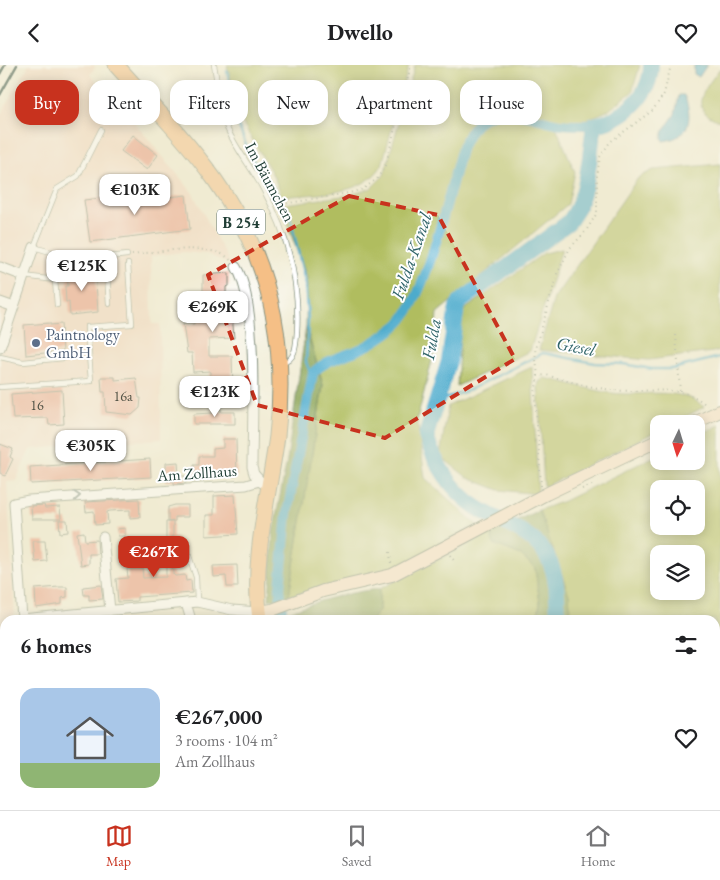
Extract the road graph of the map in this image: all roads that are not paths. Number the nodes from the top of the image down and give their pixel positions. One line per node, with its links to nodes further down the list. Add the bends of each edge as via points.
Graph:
1 (116, 65): 18 (main road, B 254, via 196,156 246,231 274,315)
2 (214, 65): 18 (lane, Im Bäumchen, via 228,130 272,207 292,261 298,305 294,354 288,361)
3 (101, 130): 4 (lane, via 78,176 57,189)
4 (34, 247): 6 (lane, via 75,258); 10 (street)
5 (127, 255): 6 (lane)
6 (106, 258): 12 (lane)
7 (128, 264): 19 (lane, via 132,324 87,327 91,381)
8 (0, 267): 10 (street)
9 (236, 267): 23 (street, via 248,305 251,339 252,467)
10 (24, 276): 13 (lane, via 55,281); 14 (street)
11 (0, 302): 14 (street)
12 (109, 304)
13 (57, 305)
14 (14, 307): 15 (street)
15 (0, 348)
16 (0, 357): 17 (lane, via 23,362)
17 (64, 358)
18 (280, 363): 23 (main road, B 254, via 277,435)
19 (0, 387)
20 (717, 412): 21 (street)
21 (705, 418)
22 (650, 444): 29 (street, via 546,494 392,575 323,591)
23 (264, 483): 29 (main road, B 254, via 258,573); 30 (street, Am Zollhaus, one-way to 23, via 14,503)
24 (103, 537): 28 (street)
25 (187, 550): 26 (lane, via 196,577)
26 (197, 602): 27 (street, Am Zollhaus); 29 (street, Am Zollhaus)
27 (186, 603): 28 (street, Am Zollhaus); 32 (street)
28 (110, 611): 31 (street, Am Zollhaus, one-way to 31)
29 (264, 614)
30 (22, 615)
31 (66, 615)
32 (189, 615)

